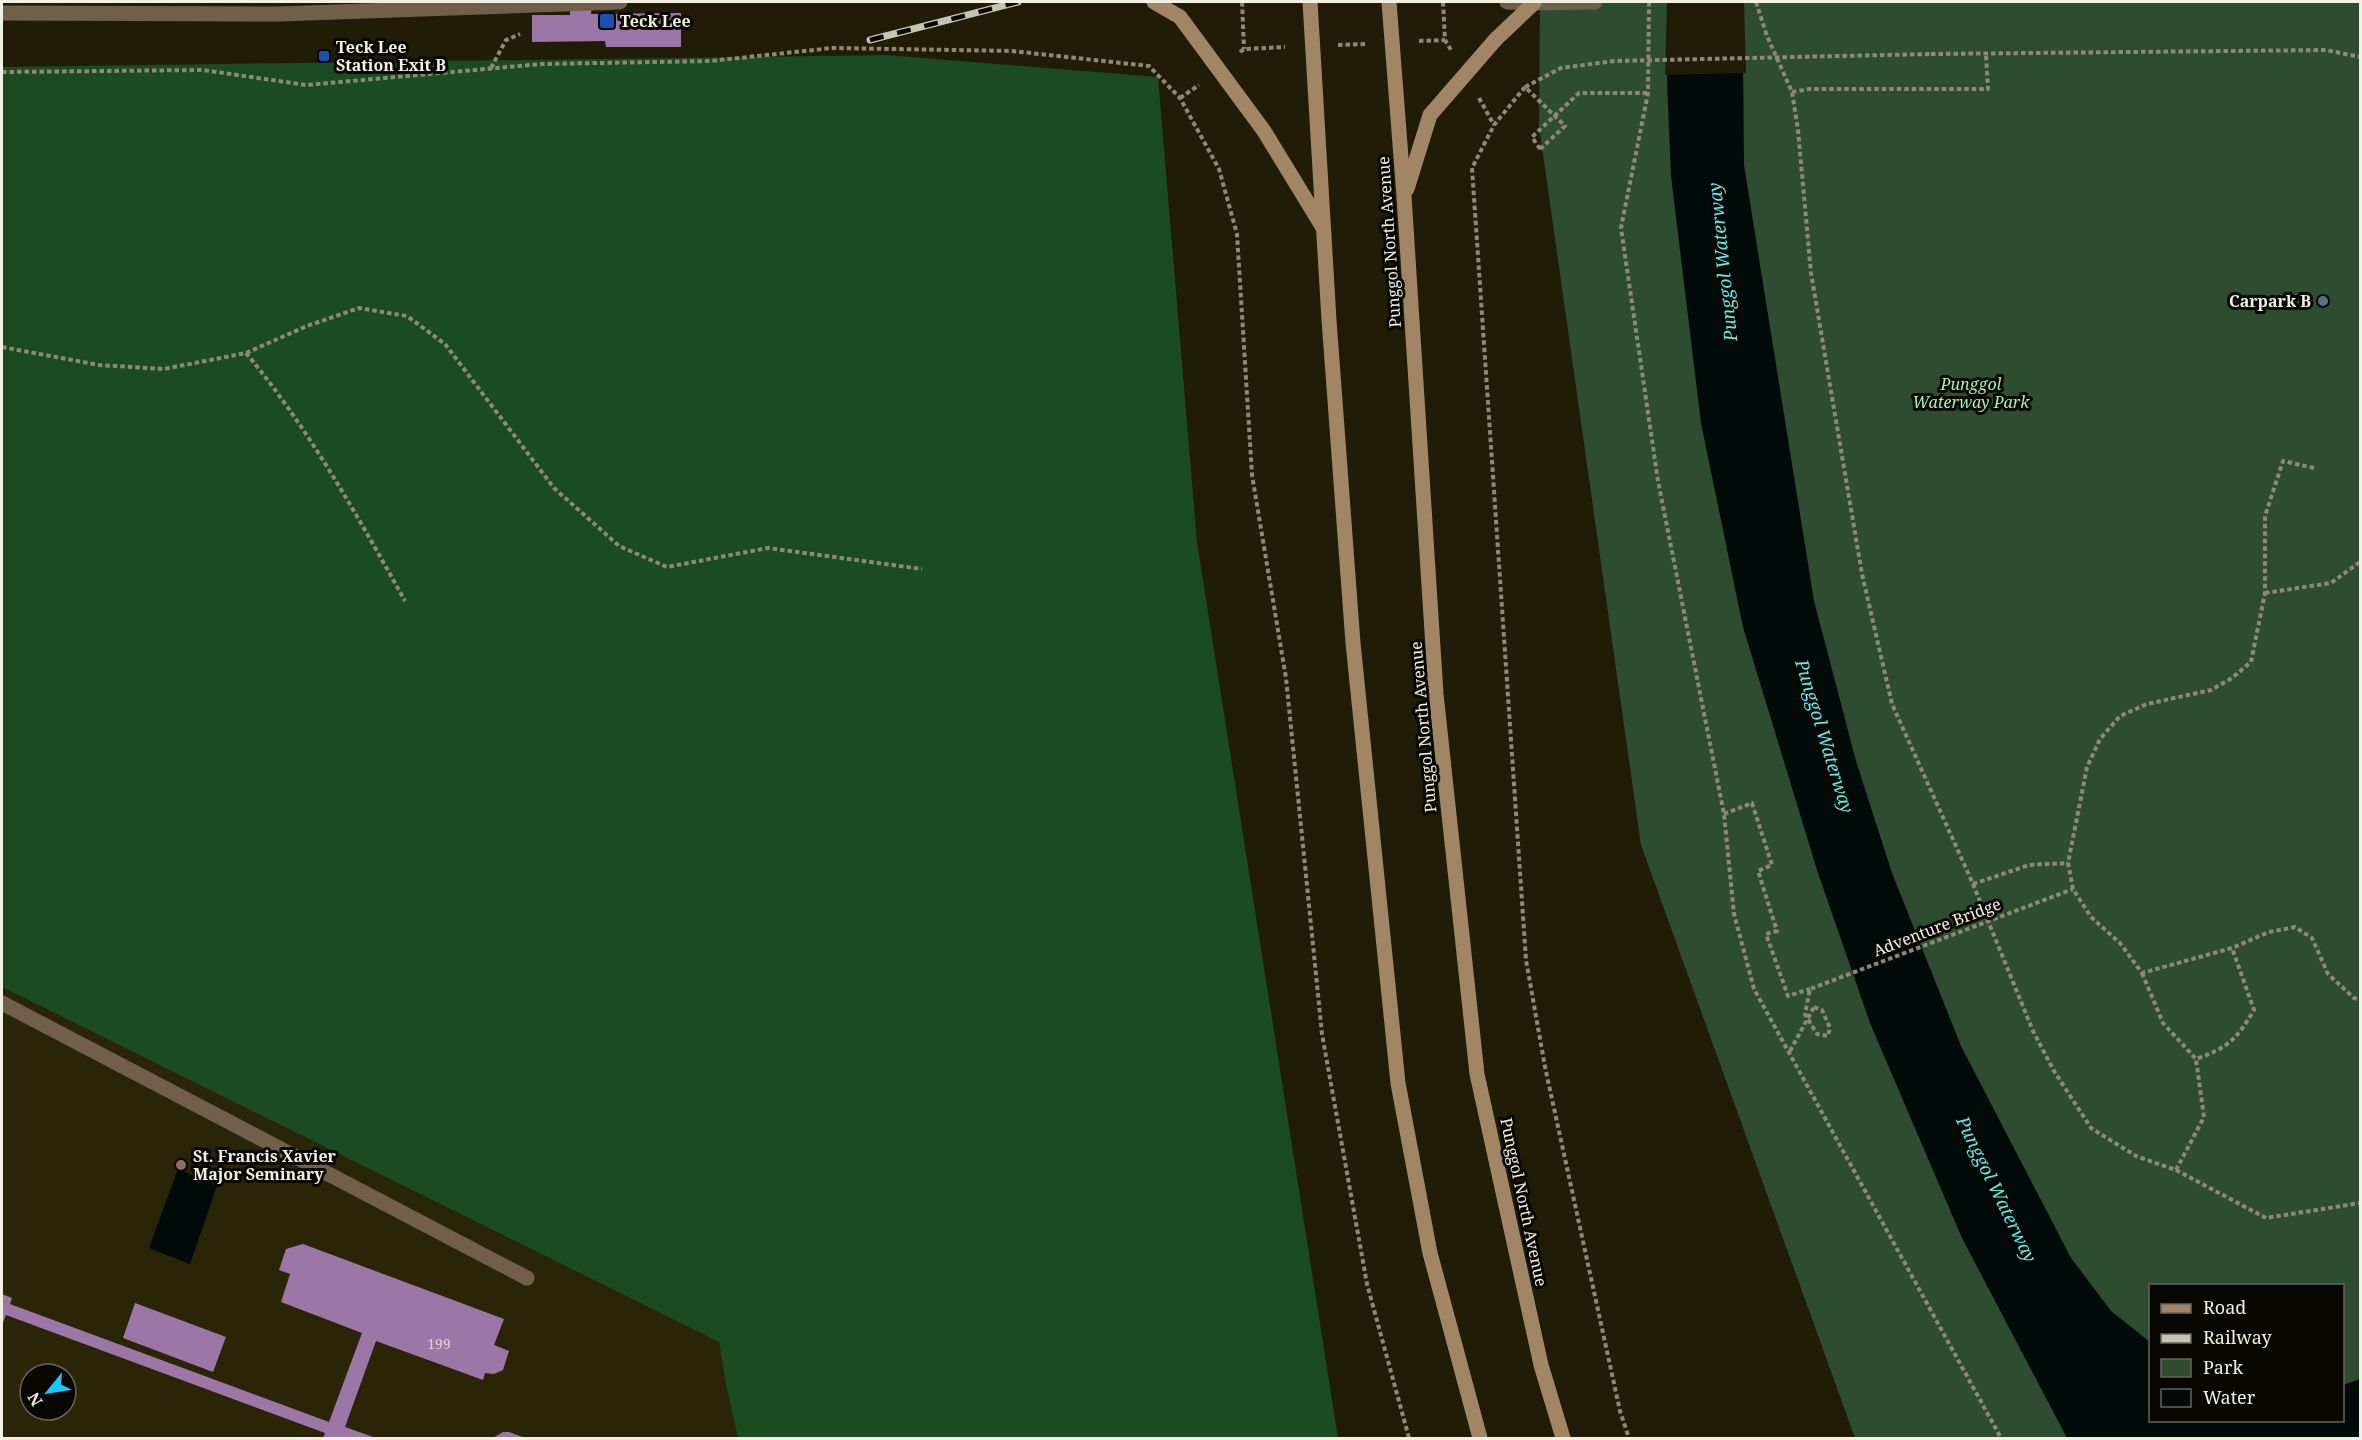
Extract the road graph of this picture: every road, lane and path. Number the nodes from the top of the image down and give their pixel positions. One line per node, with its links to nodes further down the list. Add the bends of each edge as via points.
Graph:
1 (620, 2): 12 (street, via 279,14)
2 (1154, 2): 24 (main road, via 1180,17 1264,131)
3 (1242, 2): 15 (path, via 1244,49)
4 (1310, 2): 15 (main road)
5 (1389, 2): 14 (main road, Punggol North Avenue)
6 (1443, 2): 14 (path, via 1445,40)
7 (1507, 2): 11 (street)
8 (1595, 2): 11 (street)
9 (1649, 2): 22 (path)
10 (1756, 2): 21 (path)
11 (1534, 3): 23 (main road, via 1496,39 1430,115)
12 (2, 13)
13 (524, 32): 18 (path, via 506,40)
14 (1392, 43): 15 (path); 23 (main road, Punggol North Avenue)
15 (1313, 46): 24 (main road)
16 (1986, 55): 17 (path, via 2326,50); 20 (path, bridge, via 1614,60 1561,68); 21 (path, via 1988,89)
17 (2361, 57)
18 (491, 69): 19 (path, via 306,85 203,70); 46 (path, via 542,64 711,61 832,48 1012,51 1149,66 1180,98 1219,169 1236,234 1252,475 1286,678 1322,1034 1367,1284)
19 (2, 72)
20 (1525, 87): 22 (path, bridge, via 1565,126 1540,149 1532,137 1579,93); 49 (path, via 1494,125 1472,168 1526,960 1545,1067)
21 (1792, 92): 34 (path, via 1811,273 1862,573 1892,705)
22 (1648, 93): 32 (path, via 1621,228 1658,481)
23 (1404, 196): 48 (main road, Punggol North Avenue, via 1436,694 1477,1074 1541,1365)
24 (1324, 229): 47 (main road, via 1353,643 1398,1083 1430,1253)
25 (2, 347): 26 (path, via 99,365 164,369)
26 (246, 353): 29 (path, via 359,308 407,316 445,344 554,488 619,546 667,567 768,548); 31 (path, via 271,382 352,507)
27 (2314, 468): 30 (path, via 2283,461 2265,516)
28 (2361, 562): 30 (path, via 2331,583)
29 (922, 569)
30 (2265, 592): 33 (path, via 2251,662 2211,690 2147,704 2120,716 2100,740 2087,767)
31 (405, 601)
32 (1724, 814): 38 (path, Adventure Bridge, via 1752,803 1772,865 1758,871 1777,931 1766,934 1788,996); 41 (path, via 1734,914 1754,989)
33 (2068, 863): 34 (path, via 2029,865); 35 (path)
34 (1973, 884): 43 (path, via 2032,1031 2091,1128 2136,1156)
35 (2073, 889): 37 (path, via 2091,917 2120,943); 38 (path, Adventure Bridge, bridge)
36 (2232, 948): 37 (path); 39 (path, via 2269,932 2295,927 2312,938 2328,974); 42 (path, via 2254,1010 2238,1036 2219,1051)
37 (2142, 973): 42 (path, via 2163,1023)
38 (1810, 989): 41 (path, bridge, via 1805,1014 1817,1034 1828,1036 1830,1028 1822,1010 1814,1007)
39 (2361, 1000)
40 (2, 1003): 45 (street)
41 (1790, 1051): 50 (path)
42 (2196, 1059): 43 (path, via 2204,1117)
43 (2176, 1170): 44 (path, via 2266,1218)
44 (2361, 1203)
45 (527, 1278)
46 (1409, 1438)
47 (1480, 1438)
48 (1563, 1438)
49 (1629, 1438)
50 (2001, 1438)

